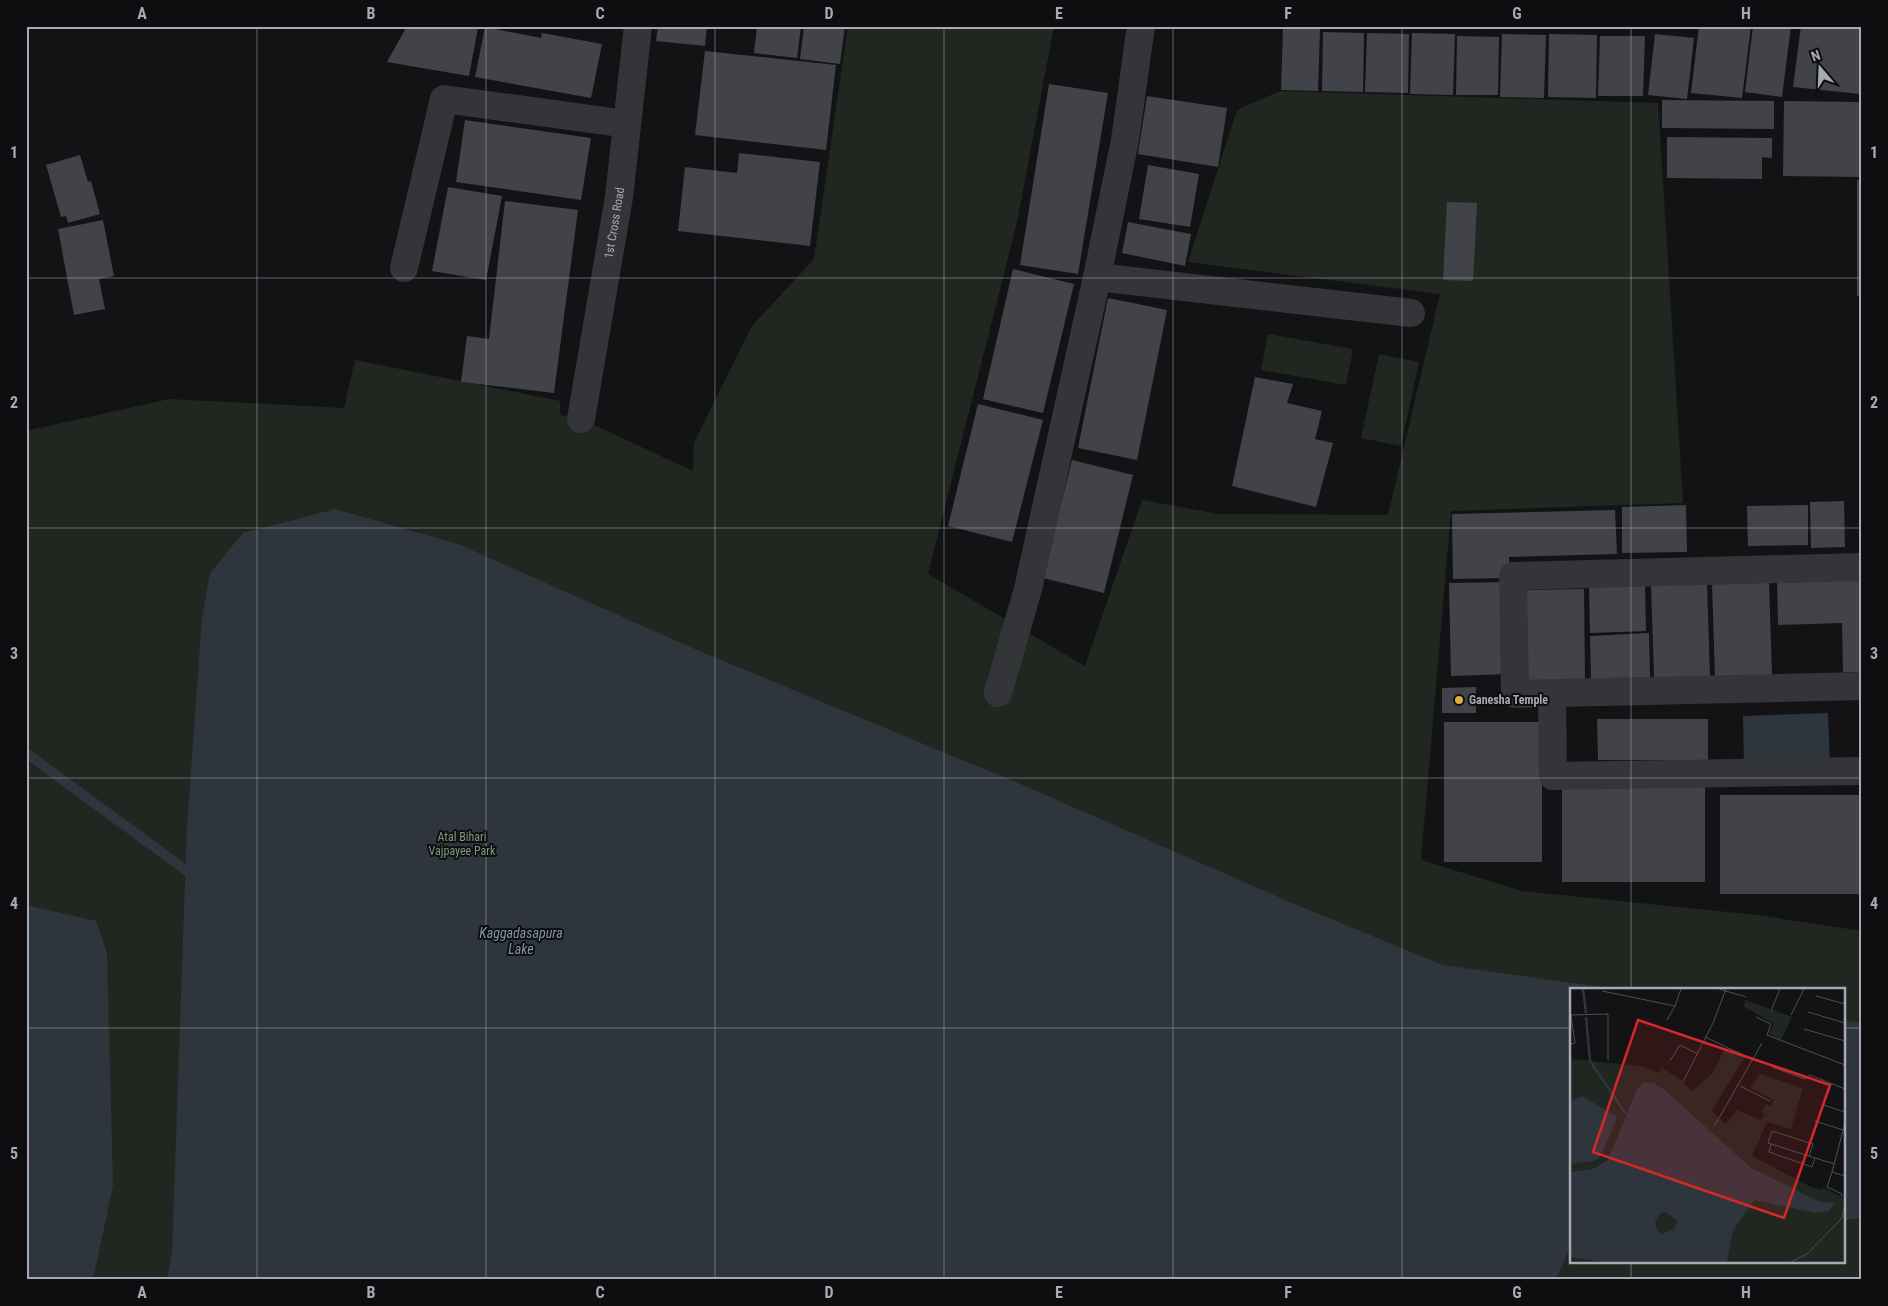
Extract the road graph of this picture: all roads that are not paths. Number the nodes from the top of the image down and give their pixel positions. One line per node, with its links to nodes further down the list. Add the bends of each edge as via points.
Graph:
1 (638, 26): 3 (street, 1st Cross Road)
2 (1142, 26): 5 (street)
3 (627, 124): 4 (street, via 444,99); 7 (street, 1st Cross Road, via 619,197)
4 (404, 268)
5 (1097, 277): 6 (street); 10 (street, via 1028,589)
6 (1411, 313)
7 (581, 419)
8 (1862, 567): 11 (street, via 1513,576 1515,694)
9 (1862, 686): 11 (street)
10 (998, 693)
11 (1552, 694): 12 (street, via 1553,776)
12 (1862, 771)

